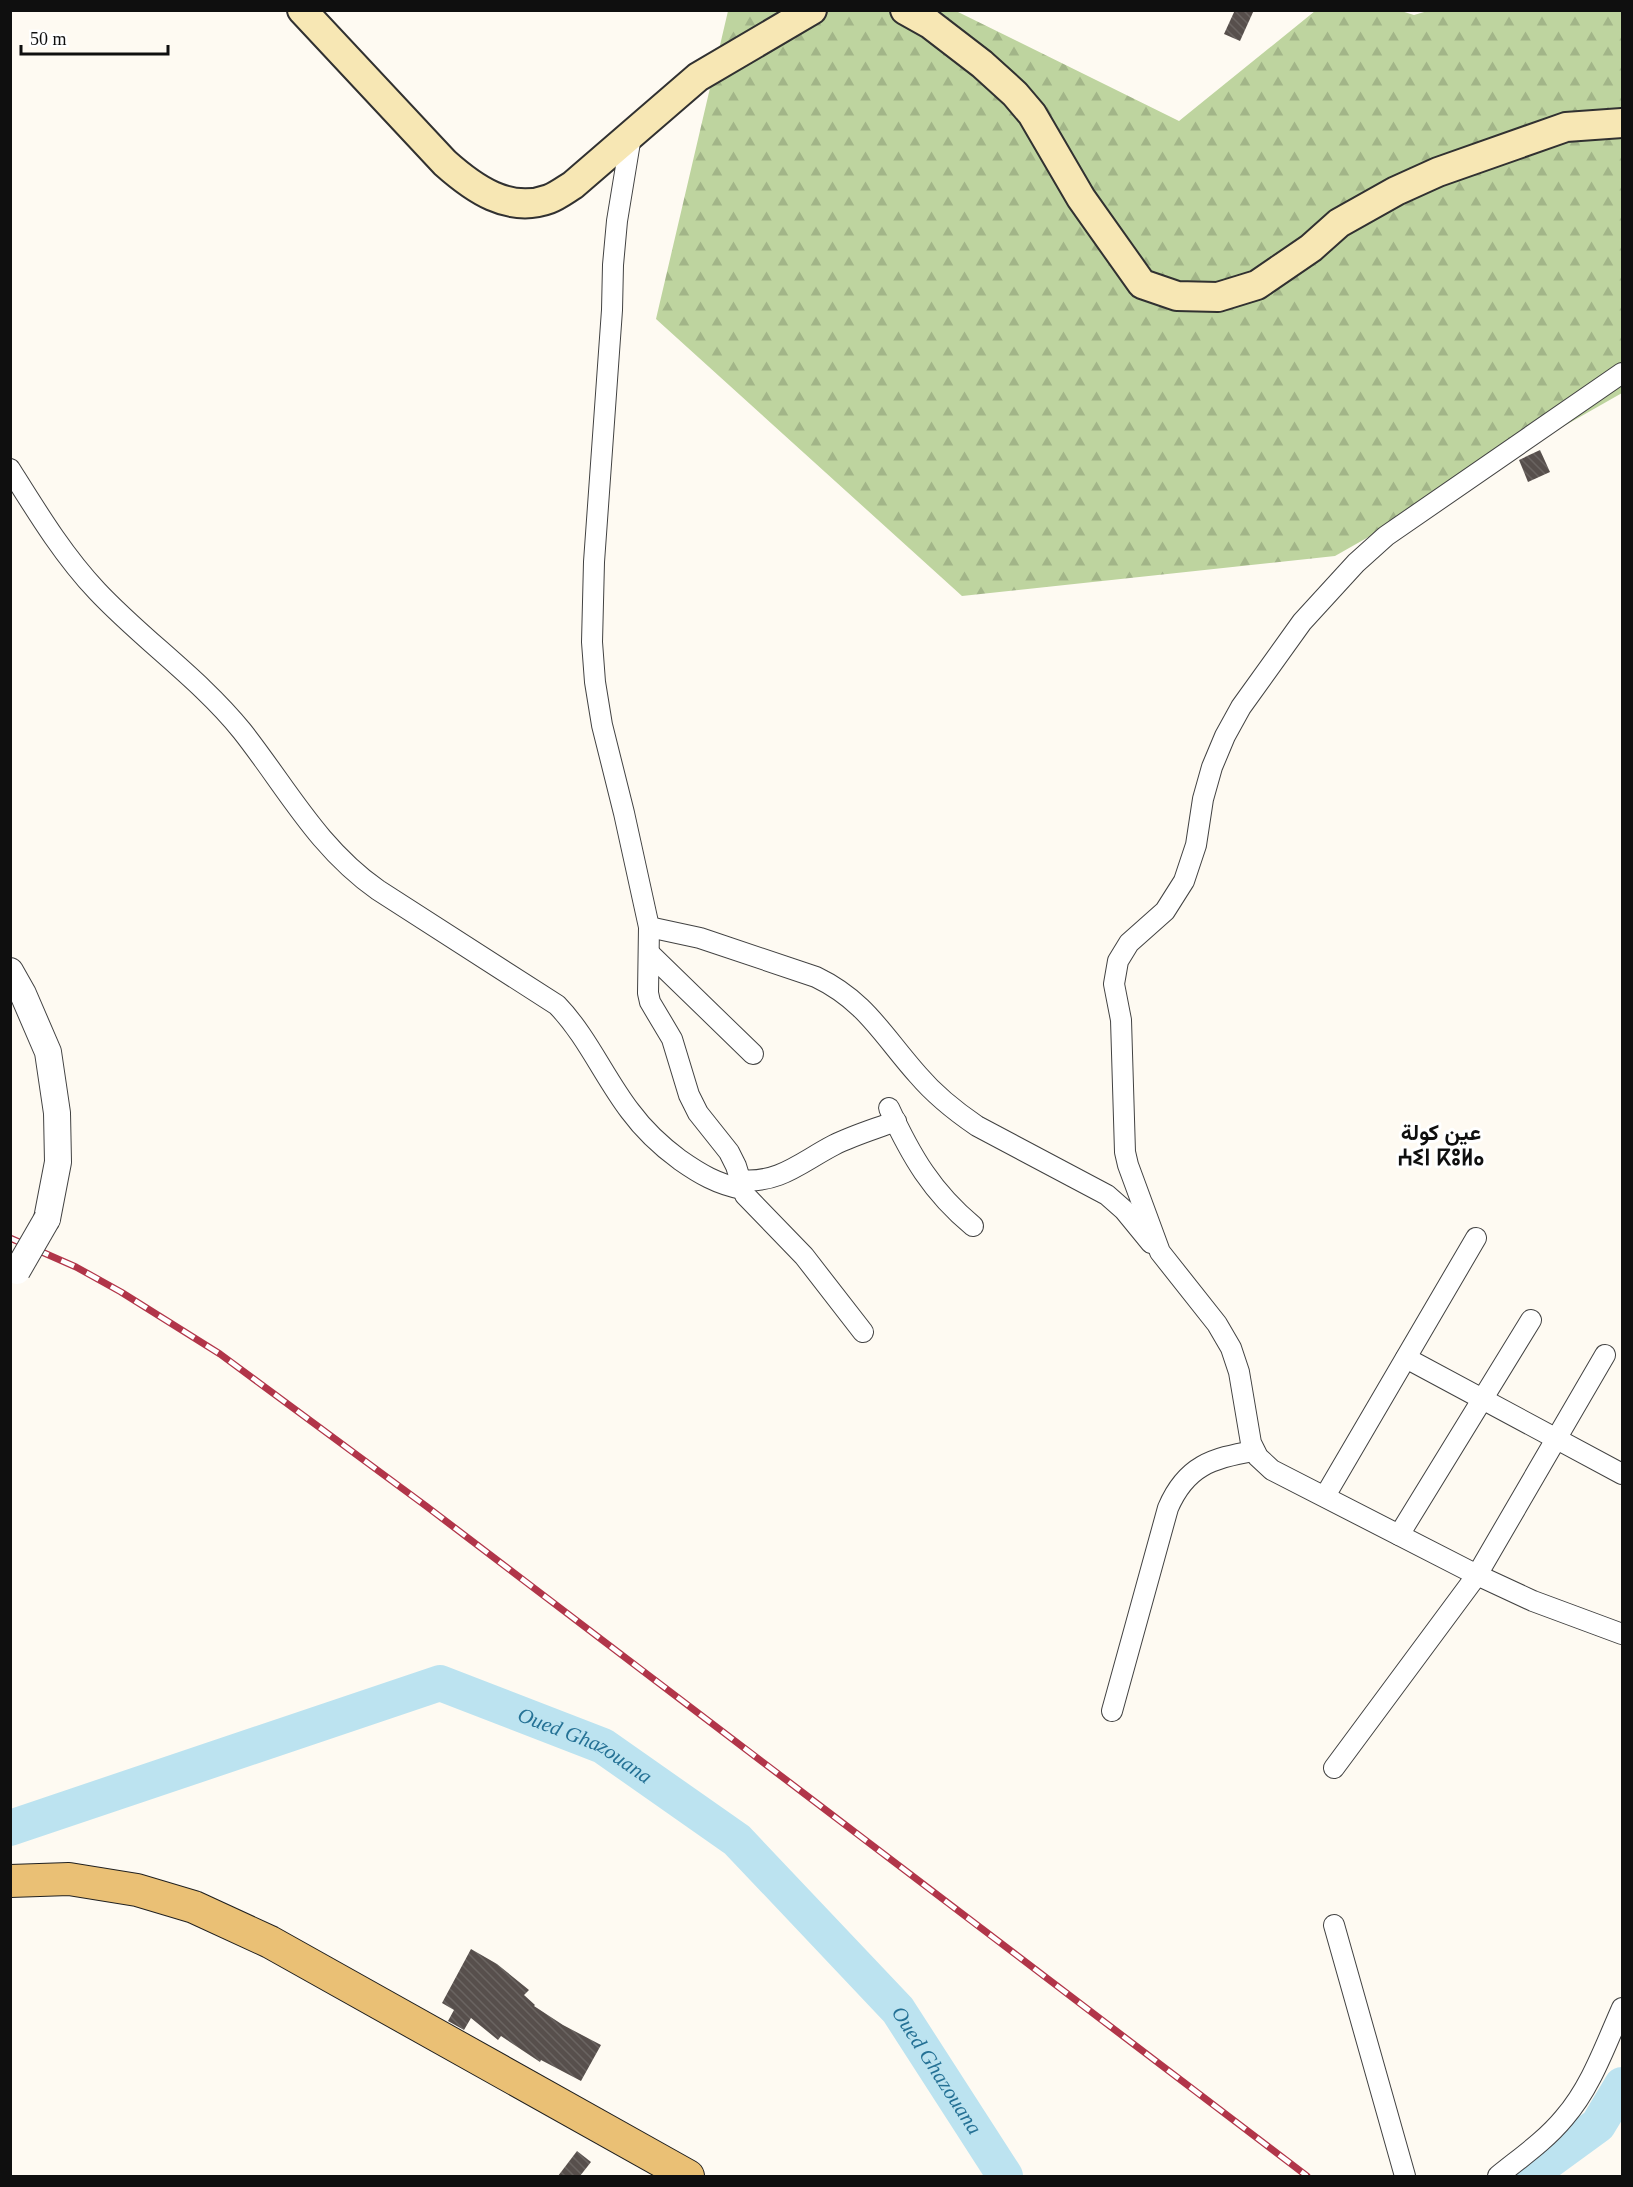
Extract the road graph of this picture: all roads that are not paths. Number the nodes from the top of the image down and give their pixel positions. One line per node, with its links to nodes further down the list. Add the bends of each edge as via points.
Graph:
1 (302, 10): 5 (main road, via 445,163 466,182 501,200 530,204 549,199 573,185)
2 (812, 10): 5 (main road, via 698,77)
3 (905, 10): 4 (main road, via 930,24 1015,94 1032,114 1092,215 1142,284 1177,296 1218,297 1257,285 1339,224 1438,172 1566,127)
4 (1623, 123)
5 (631, 136): 8 (street, via 615,243 592,642 602,725)
6 (1623, 373): 15 (street, via 1378,543 1302,622 1225,736 1212,767 1196,845 1184,881 1165,911 1129,943 1118,961 1113,984 1121,1020 1125,1152)
7 (10, 469): 12 (street, via 76,568 224,712 319,837 345,865 557,1005 572,1021 629,1110 654,1138 699,1174 726,1186)
8 (649, 927): 9 (street); 15 (street, via 700,938 833,985 862,1006 921,1079 959,1114 1107,1195)
9 (649, 953): 11 (street); 12 (street, via 650,1002 672,1039 693,1105 729,1152)
10 (10, 971): 16 (street, bridge, via 48,1052 57,1113 58,1162 46,1219)
11 (753, 1054)
12 (741, 1185): 13 (street, via 776,1177 892,1114 907,1147 930,1182 952,1209); 18 (street, via 749,1200 814,1268)
13 (973, 1226)
14 (1476, 1238): 20 (street)
15 (1160, 1252): 23 (street, via 1217,1324 1231,1348)
16 (14, 1278)
17 (1531, 1320): 21 (street)
18 (863, 1332)
19 (1605, 1355): 22 (street)
20 (1406, 1358): 21 (street); 25 (street)
21 (1482, 1399): 22 (street); 26 (street)
22 (1556, 1438): 24 (street); 27 (street)
23 (1254, 1451): 25 (street, via 1272,1470); 29 (street, via 1210,1461 1189,1476 1173,1496)
24 (1623, 1474)
25 (1324, 1496): 26 (street)
26 (1399, 1535): 27 (street)
27 (1477, 1575): 28 (street, via 1533,1601); 30 (street)
28 (1623, 1634)
29 (1112, 1711)
30 (1334, 1768)
31 (10, 1881): 34 (main road, via 69,1879 137,1890 194,1907 270,1942)
32 (1334, 1924): 35 (street)
33 (1623, 2008): 36 (street, via 1575,2104 1553,2131)
34 (688, 2176)
35 (1405, 2176)
36 (1498, 2176)

